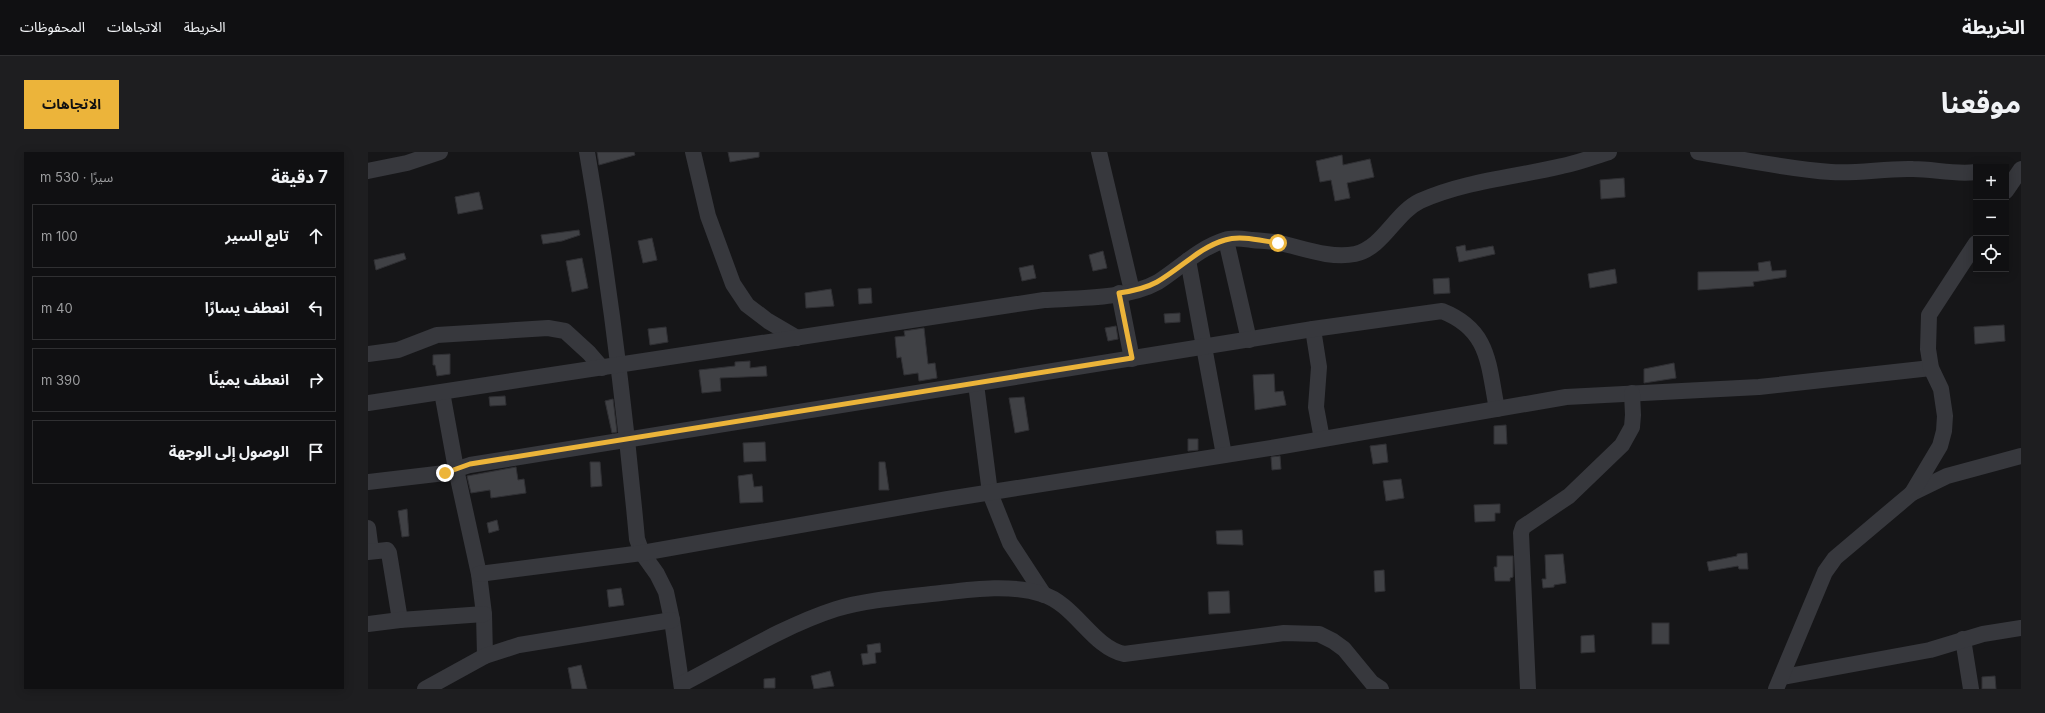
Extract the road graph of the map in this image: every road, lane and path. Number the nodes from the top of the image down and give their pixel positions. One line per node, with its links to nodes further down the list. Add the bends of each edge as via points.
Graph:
1 (440, 152): 10 (street, via 407,163)
2 (587, 152): 23 (street, via 601,232)
3 (693, 152): 18 (street, via 708,216 733,284 747,305)
4 (1099, 152): 16 (street)
5 (1609, 152): 13 (street, via 1564,166 1445,192 1419,202 1407,210 1375,243 1366,250 1354,254 1324,254 1278,243)
6 (1698, 152): 11 (street, via 1832,172 1897,168)
7 (2021, 166): 8 (street)
8 (2009, 168)
9 (2021, 169): 12 (street)
10 (368, 171)
11 (1973, 172)
12 (2009, 187)
13 (1226, 240): 15 (street); 19 (street)
14 (1973, 248): 25 (street, via 1929,315 1928,349)
15 (1188, 260): 16 (street, via 1146,288); 20 (street)
16 (1126, 292): 18 (street, via 1044,300); 22 (street)
17 (1313, 330): 19 (street); 30 (street, via 1442,311 1457,317 1470,326 1481,341 1487,357); 31 (street, via 1319,367 1316,407)
18 (797, 338): 23 (street)
19 (1249, 340): 20 (street)
20 (1204, 347): 22 (street); 33 (street)
21 (368, 354): 24 (street, via 398,350 437,335 548,328 565,331)
22 (1132, 358): 26 (street)
23 (618, 366): 24 (street); 32 (street)
24 (602, 368): 27 (street)
25 (1931, 368): 28 (street, via 1759,387); 38 (street, via 1944,403 1944,431 1940,446)
26 (976, 384): 32 (street); 37 (street)
27 (442, 392): 29 (street); 35 (street)
28 (1632, 393): 30 (street, via 1566,397); 55 (street, via 1632,427 1622,445 1569,496 1523,528 1521,533)
29 (368, 403)
30 (1497, 409): 31 (street)
31 (1322, 439): 33 (street)
32 (628, 441): 35 (street, via 470,464); 41 (street, via 637,539)
33 (1224, 456): 37 (street)
34 (2021, 456): 38 (street, via 1947,476)
35 (456, 469): 36 (street, via 445,473); 42 (street)
36 (368, 482)
37 (990, 493): 41 (street); 43 (street, via 1010,543)
38 (1912, 493): 51 (street, via 1835,558 1826,572)
39 (368, 528): 40 (street)
40 (370, 551): 45 (street, via 387,550 389,553)
41 (642, 553): 42 (street); 46 (street, via 662,583)
42 (479, 574): 44 (street)
43 (1044, 595): 52 (street, via 1008,588 956,591 837,609 801,623); 54 (street, via 1058,601 1115,652 1124,654 1284,633 1319,634 1344,649)
44 (484, 614): 45 (street); 50 (street)
45 (400, 620): 47 (street)
46 (672, 620): 50 (street, via 519,645); 52 (street)
47 (368, 624)
48 (2021, 628): 49 (street)
49 (1963, 639): 51 (street, via 1930,650); 56 (street)
50 (485, 656): 53 (street)
51 (1780, 683)
52 (682, 687)
53 (425, 689)
54 (1380, 689)
55 (1528, 689)
56 (1971, 689)

